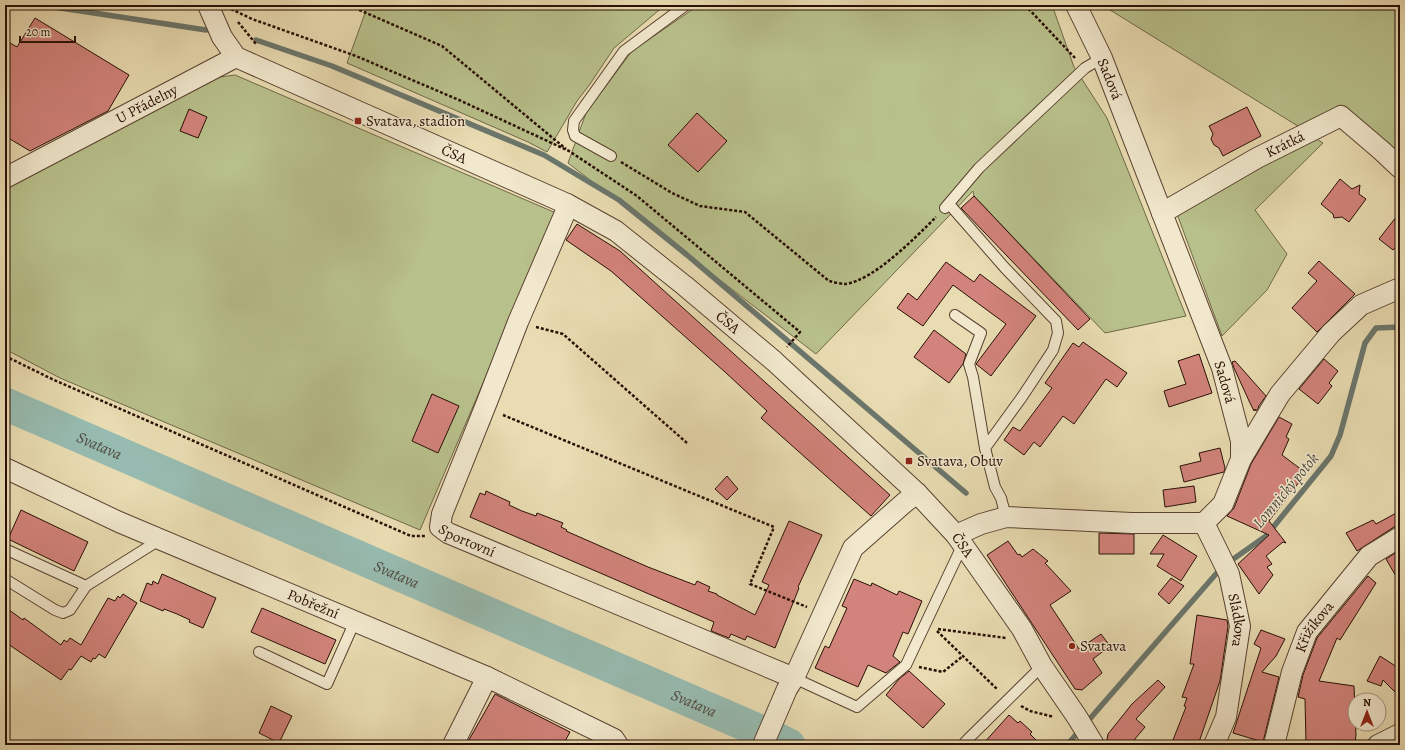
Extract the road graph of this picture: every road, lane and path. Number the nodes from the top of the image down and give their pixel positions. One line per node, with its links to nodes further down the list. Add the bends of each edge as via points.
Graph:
1 (686, 5): 13 (lane, via 624,51 574,122 575,136)
2 (1025, 5): 11 (path)
3 (1076, 5): 10 (street, Sadová)
4 (350, 6): 12 (path, via 442,46)
5 (231, 8): 12 (path, via 252,19 356,56)
6 (212, 14): 9 (street, via 222,37)
7 (243, 27): 8 (path)
8 (260, 49)
9 (233, 53): 15 (street, U Přádelny); 16 (street, ČSA)
10 (1102, 58): 11 (lane); 18 (street, Sadová)
11 (1085, 68): 17 (lane, via 979,168)
12 (569, 151): 22 (path, via 637,196 800,332)
13 (611, 156): 17 (path, via 672,193 700,206 745,212 830,281 844,284 864,277 900,252)
14 (1400, 168): 18 (street, Krátká, via 1341,116 1258,158)
15 (5, 178)
16 (566, 204): 21 (street, Sportovní, via 565,213); 29 (street, ČSA, via 616,231 685,286 774,361)
17 (947, 206): 26 (lane, via 1056,321 1058,333 1053,350)
18 (1162, 213): 27 (street, Sadová, via 1222,368 1241,441)
19 (1400, 288): 27 (street, via 1361,305 1331,333 1280,394)
20 (955, 315): 26 (lane, via 981,333 969,364 974,376)
21 (518, 322): 24 (street, Sportovní); 25 (path, via 563,334)
22 (784, 351)
23 (5, 356): 32 (path, via 54,380 411,536 426,536)
24 (485, 408): 32 (street, Sportovní, via 442,514); 39 (path, via 774,527 750,584)
25 (687, 443)
26 (985, 448): 30 (lane)
27 (1241, 459): 31 (street, Sadová, via 1223,504)
28 (5, 468): 34 (street, Pobřežní)
29 (917, 493): 35 (street, ČSA); 39 (street, via 853,548)
30 (1006, 517): 31 (street, via 1132,523); 35 (street, via 982,524)
31 (1204, 523): 55 (street, Sládkova, via 1229,574 1240,626 1226,717)
32 (440, 527): 48 (street, Sportovní, via 448,534)
33 (1400, 537): 56 (street, Křižíkova, via 1369,556 1307,632 1292,672)
34 (161, 539): 38 (lane); 40 (street, Pobřežní)
35 (959, 539): 42 (street, ČSA); 45 (lane)
36 (5, 549): 38 (lane)
37 (5, 579): 38 (lane, via 63,613 70,610)
38 (86, 586)
39 (824, 613): 48 (street)
40 (355, 621): 43 (lane, via 327,684); 47 (street, Pobřežní)
41 (935, 629): 42 (path, via 1007,638)
42 (1022, 629): 46 (street, ČSA)
43 (259, 652)
44 (963, 656): 45 (path, via 943,672)
45 (906, 665): 48 (lane, via 857,708)
46 (1042, 666): 50 (lane); 51 (street, ČSA)
47 (487, 677): 52 (street); 53 (street, Pobřežní, via 614,739)
48 (790, 683): 54 (street)
49 (1400, 734): 57 (street)
50 (965, 742)
51 (1093, 742)
52 (453, 745)
53 (618, 745)
54 (763, 745)
55 (1214, 745)
56 (1274, 745)
57 (1378, 745)

